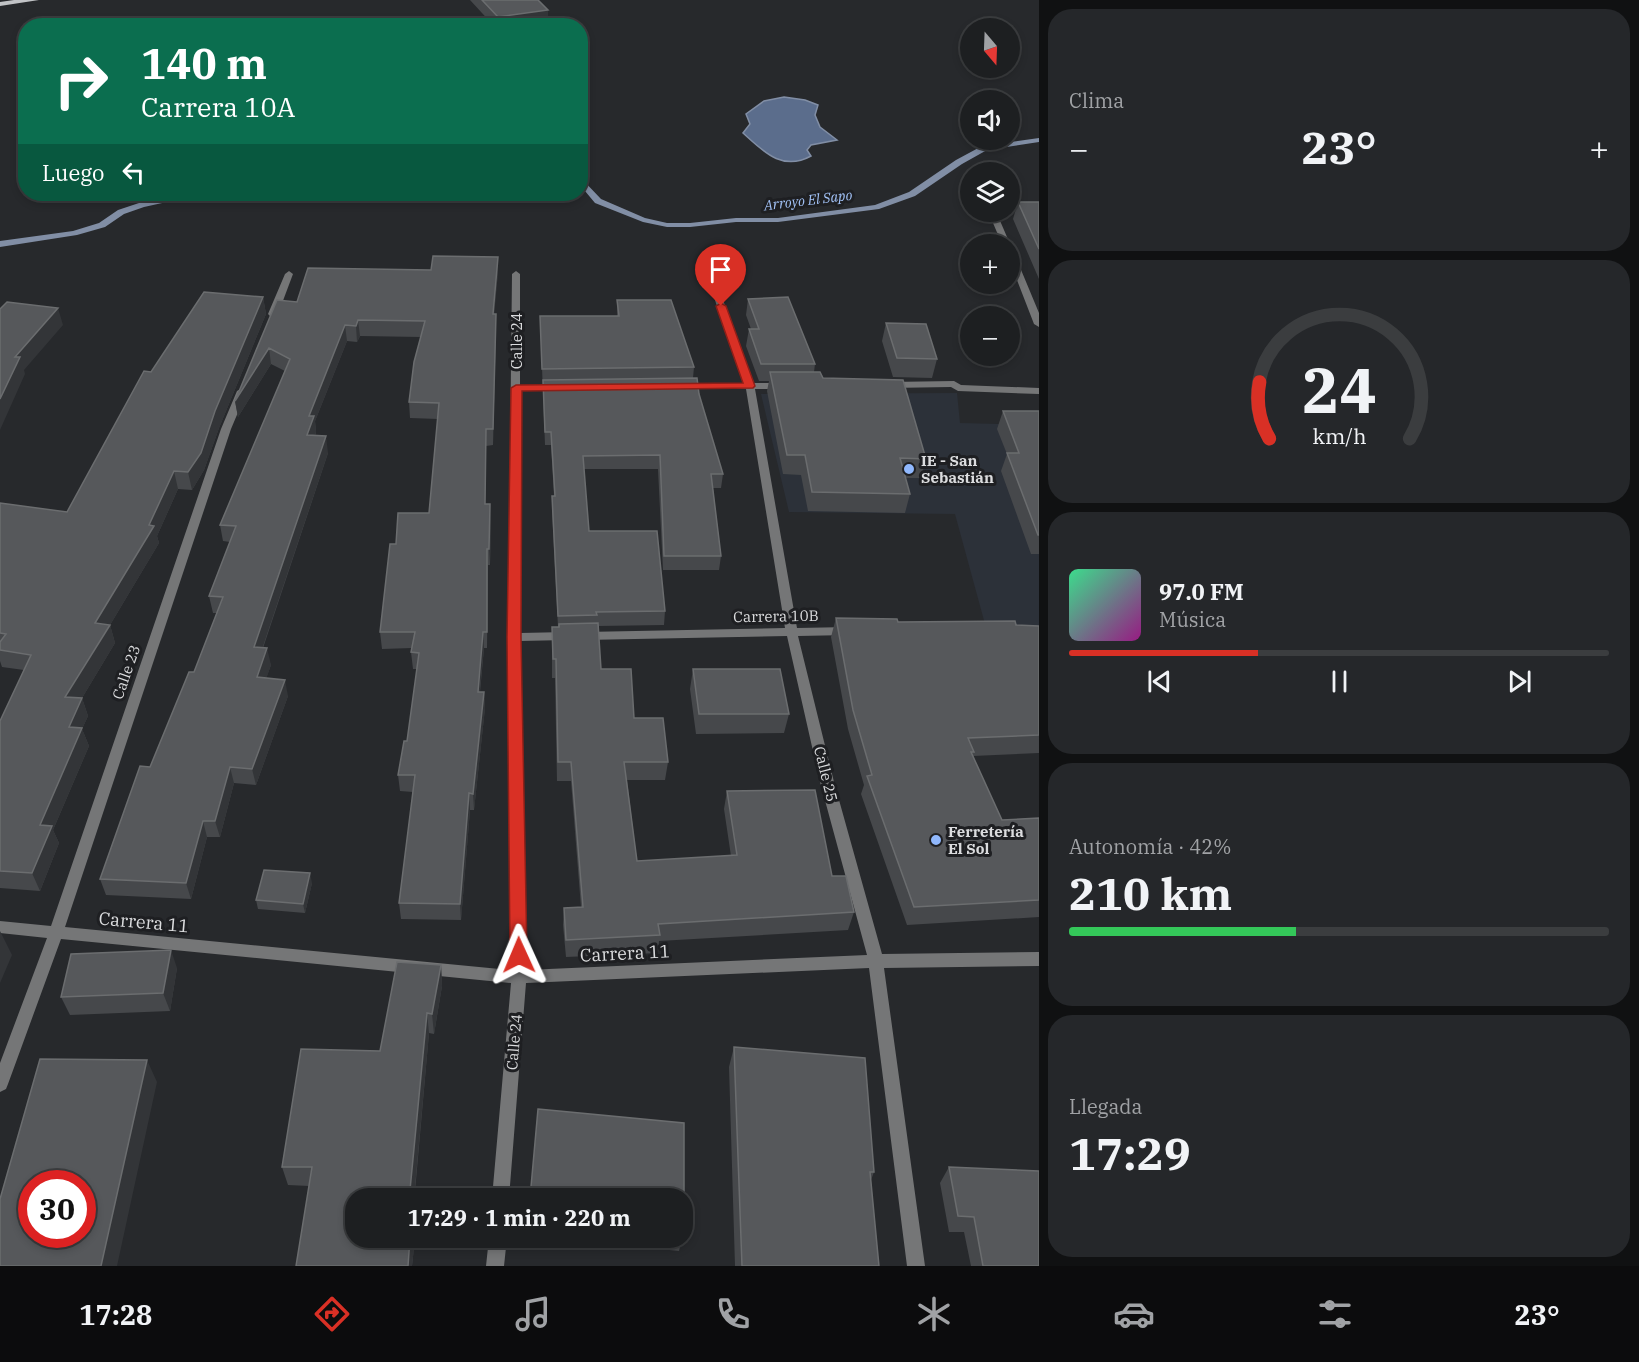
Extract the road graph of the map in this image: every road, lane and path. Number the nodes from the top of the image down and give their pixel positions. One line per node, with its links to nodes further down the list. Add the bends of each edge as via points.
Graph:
1 (35, 0): 2 (main road)
2 (0, 4)
3 (289, 274): 8 (street)
4 (516, 274): 15 (street, Calle 24)
5 (1020, 277): 7 (street)
6 (714, 286): 11 (street, Calle 25)
7 (1039, 324)
8 (268, 326)
9 (247, 377): 21 (street, Calle 23)
10 (874, 385): 16 (street, via 954,384 958,388)
11 (750, 386): 12 (street); 14 (street); 17 (street, Calle 25)
12 (795, 386)
13 (574, 387): 15 (street)
14 (668, 387)
15 (516, 388): 19 (street, Calle 24)
16 (1039, 391)
17 (791, 630): 18 (street, Carrera 10B); 19 (street, Carrera 10B); 23 (street, Calle 25)
18 (860, 631)
19 (514, 637): 24 (street, Calle 24)
20 (0, 927): 21 (street, Carrera 11)
21 (56, 933): 24 (street, Carrera 11); 25 (street, Calle 23)
22 (1039, 959): 23 (street, Carrera 11)
23 (876, 961): 24 (street, Carrera 11); 29 (street, Calle 25)
24 (519, 978): 26 (street, Calle 24)
25 (0, 1084)
26 (502, 1188)
27 (497, 1248): 28 (street)
28 (495, 1266)
29 (916, 1266)

